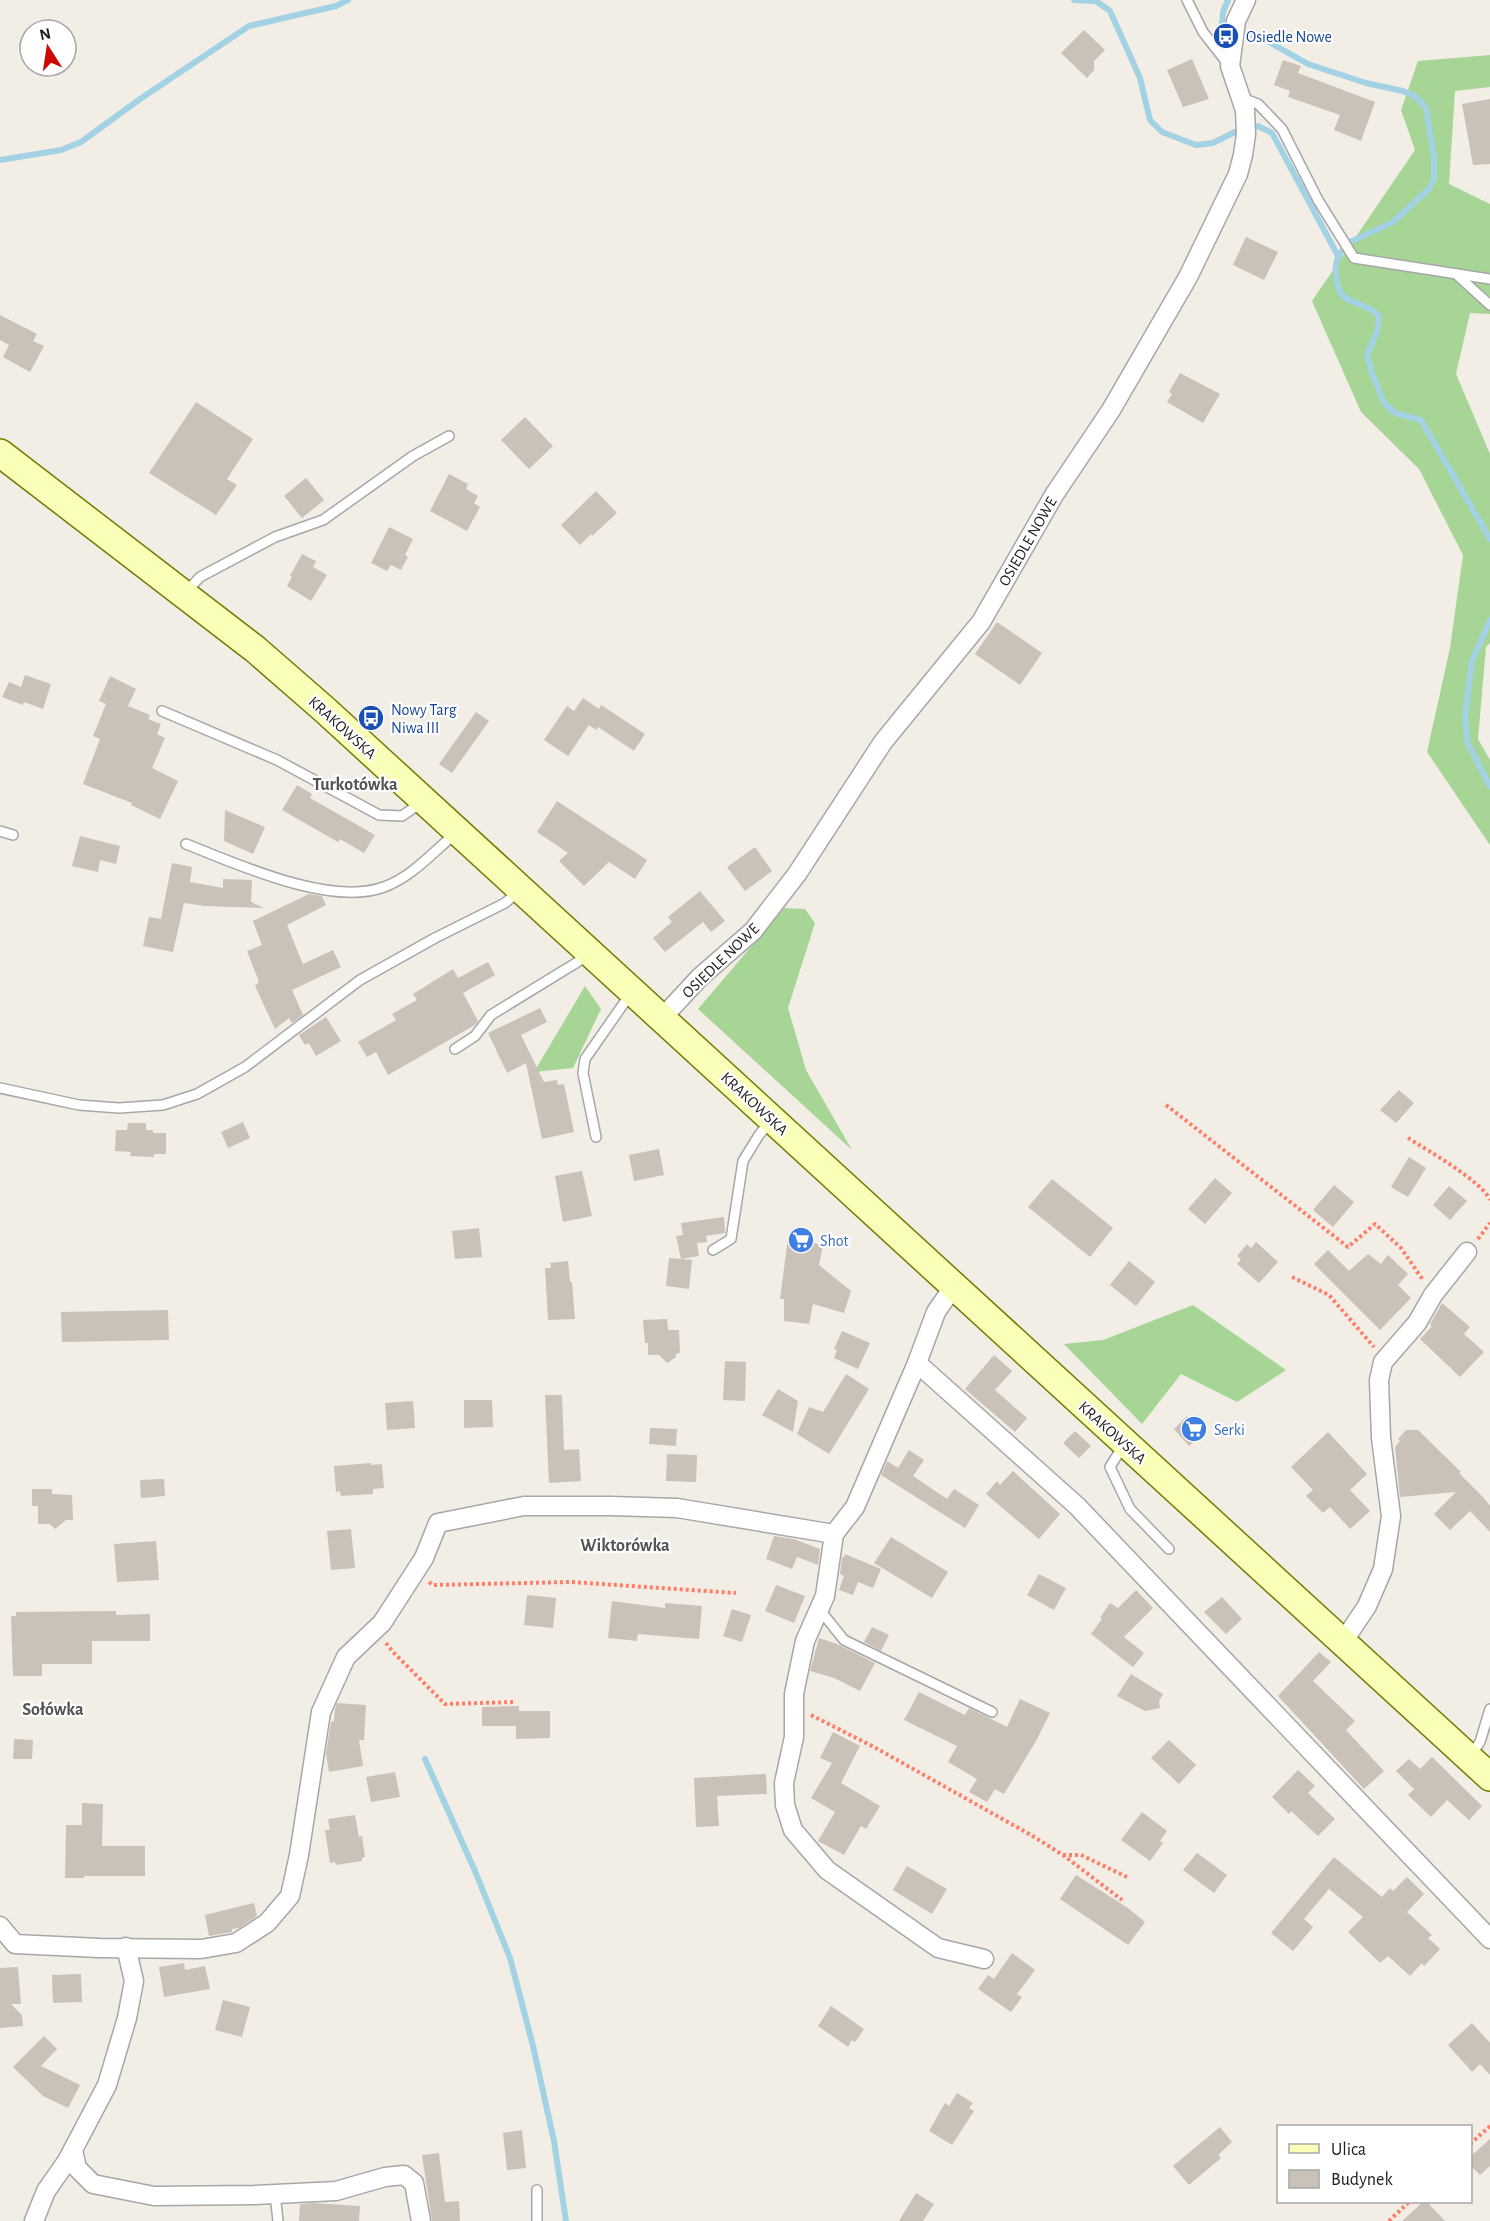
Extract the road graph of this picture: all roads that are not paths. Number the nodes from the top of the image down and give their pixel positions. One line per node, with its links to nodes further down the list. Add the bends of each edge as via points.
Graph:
1 (1187, 0): 3 (lane, via 1203,32)
2 (1246, 0): 3 (street, OSIEDLE NOWE, via 1236,21)
3 (1230, 66): 4 (street, OSIEDLE NOWE)
4 (1242, 98): 5 (lane, via 1258,104 1282,129 1318,200 1354,258); 20 (street, OSIEDLE NOWE, via 1246,128 1238,174 1188,277 981,622 883,742 797,874 753,932)
5 (1455, 273): 6 (lane); 7 (lane)
6 (1490, 279)
7 (1490, 305)
8 (448, 436): 10 (lane, via 323,520 275,537 200,577)
9 (0, 453): 10 (main road, KRAKOWSKA)
10 (185, 594): 12 (main road, KRAKOWSKA, via 255,649)
11 (162, 711): 12 (lane, via 277,760 379,815 402,816)
12 (424, 800): 14 (main road, KRAKOWSKA)
13 (0, 831): 15 (lane)
14 (458, 831): 16 (lane, via 399,880 367,892 351,893 263,875); 17 (main road, KRAKOWSKA)
15 (13, 835)
16 (186, 844)
17 (521, 890): 18 (main road, KRAKOWSKA); 22 (lane, via 505,903 360,980 245,1067 196,1094 163,1105 119,1108 79,1105)
18 (591, 953): 19 (main road, KRAKOWSKA); 21 (lane, via 491,1015 474,1036)
19 (633, 991): 20 (main road, KRAKOWSKA); 24 (lane, via 585,1059)
20 (662, 1018): 23 (main road, KRAKOWSKA)
21 (455, 1049)
22 (0, 1088)
23 (772, 1119): 25 (lane, via 743,1161 731,1239); 27 (main road, KRAKOWSKA)
24 (596, 1137)
25 (713, 1250)
26 (1467, 1252): 33 (street, via 1433,1295 1417,1323 1383,1362 1379,1380 1381,1438 1391,1516 1383,1569 1367,1606)
27 (954, 1286): 28 (street, via 936,1312); 29 (main road, KRAKOWSKA)
28 (917, 1363): 30 (street, via 855,1507); 39 (street, via 1077,1506)
29 (1126, 1443): 31 (lane, via 1110,1467 1130,1509); 33 (main road, KRAKOWSKA)
30 (834, 1534): 32 (street); 40 (street, via 677,1508 524,1506 438,1523 424,1558 382,1623 346,1657 321,1712 300,1855 290,1896 267,1923 236,1943 201,1949)
31 (1169, 1549)
32 (820, 1610): 35 (lane, via 844,1641); 41 (street, via 805,1641 794,1694 794,1737 784,1783 784,1805 793,1830 827,1870 938,1948)
33 (1343, 1642): 36 (main road, KRAKOWSKA)
34 (1490, 1709): 36 (lane, via 1480,1742)
35 (992, 1712)
36 (1469, 1757): 37 (main road, KRAKOWSKA)
37 (1490, 1777)
38 (0, 1926): 40 (street, via 15,1944)
39 (1490, 1939)
40 (126, 1947): 42 (street, via 134,1981 127,2018 107,2085)
41 (984, 1959)
42 (73, 2150): 44 (street, via 77,2168 93,2184 154,2196); 45 (street, via 46,2191)
43 (537, 2190): 48 (lane)
44 (274, 2194): 46 (lane); 47 (street, via 336,2191 404,2175 414,2183)
45 (34, 2221)
46 (278, 2221)
47 (421, 2221)
48 (537, 2221)

